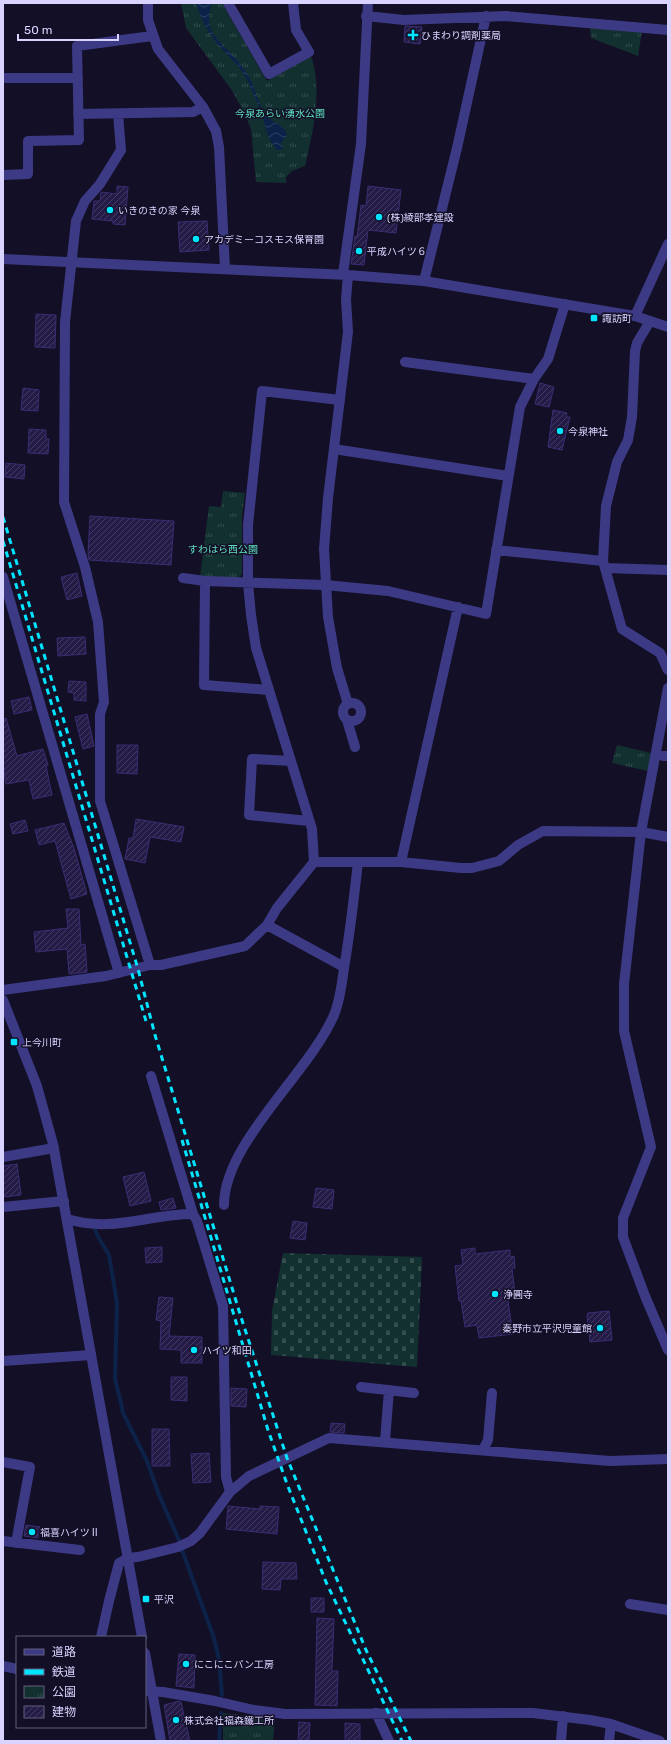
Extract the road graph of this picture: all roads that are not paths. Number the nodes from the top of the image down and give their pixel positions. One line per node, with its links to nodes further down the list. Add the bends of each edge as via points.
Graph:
1 (148, 3): 8 (street, via 148,20)
2 (228, 3): 3 (street, via 269,74 309,52 296,30)
3 (293, 3)
4 (368, 3): 5 (street)
5 (366, 16): 6 (street, via 404,20); 19 (street, via 361,144)
6 (486, 16): 7 (street); 20 (street)
7 (668, 30)
8 (152, 36): 10 (street, via 77,46); 11 (street, via 158,49)
9 (3, 78): 10 (street)
10 (78, 78): 12 (street)
11 (203, 108): 13 (street, via 193,112); 18 (street, via 216,131 219,147)
12 (78, 114): 13 (street); 14 (street, via 79,140 28,141 28,174)
13 (118, 114): 17 (street, via 121,150 100,184 85,201 76,221)
14 (3, 175)
15 (668, 244): 22 (street)
16 (3, 260): 17 (street)
17 (71, 262): 18 (street); 53 (street, via 66,322 64,502 85,567 98,622 104,702 100,714 100,801)
18 (225, 269): 19 (street)
19 (345, 275): 20 (street); 27 (street, via 348,332)
20 (424, 280): 21 (street)
21 (565, 304): 22 (street); 26 (street, via 548,359)
22 (635, 316): 23 (street)
23 (650, 321): 24 (street); 31 (street, via 635,351 632,417 628,440 617,462 606,506)
24 (668, 327)
25 (405, 362): 26 (street)
26 (534, 379): 29 (street, via 520,407)
27 (340, 400): 28 (street); 36 (street, via 262,391 248,525)
28 (334, 449): 29 (street); 37 (street, via 324,549)
29 (508, 476): 30 (street)
30 (496, 550): 31 (street); 38 (street, via 486,614)
31 (604, 565): 32 (street); 39 (street, via 622,628 660,653)
32 (668, 570)
33 (3, 577): 55 (street)
34 (183, 578): 35 (street)
35 (205, 582): 36 (street); 41 (street, via 204,685)
36 (248, 583): 37 (street); 41 (street, via 256,648)
37 (325, 585): 38 (street, via 388,591); 42 (street, via 334,651)
38 (458, 607): 51 (street)
39 (668, 670)
40 (668, 688): 47 (street)
41 (269, 690): 45 (street)
42 (348, 704): 43 (street, via 343,712); 43 (street, via 358,706 361,714 355,721)
43 (347, 720): 44 (street)
44 (355, 747)
45 (291, 761): 46 (street); 46 (street, via 252,759 249,816)
46 (309, 821): 49 (street)
47 (641, 832): 48 (street); 51 (street, via 543,831 518,845 499,861 472,868); 66 (street, via 624,984 624,1031 651,1147 623,1218 623,1237)
48 (668, 837)
49 (314, 862): 50 (street); 52 (street, via 277,908)
50 (358, 862): 51 (street); 54 (street)
51 (401, 862)
52 (267, 925): 53 (street, via 238,948 161,965); 54 (street)
53 (150, 965): 55 (street)
54 (344, 968): 62 (street, via 334,1015 321,1038 241,1153 231,1173 224,1195)
55 (119, 973): 56 (street)
56 (3, 990)
57 (3, 1000): 59 (street, via 37,1086)
58 (151, 1076): 64 (street)
59 (54, 1148): 60 (street); 61 (street)
60 (3, 1157)
61 (64, 1201): 63 (street); 65 (street)
62 (224, 1205)
63 (3, 1207)
64 (193, 1214): 65 (street, via 122,1224 84,1224); 77 (street, via 223,1306 226,1477)
65 (67, 1219): 67 (street)
66 (668, 1350)
67 (91, 1354): 68 (street); 81 (street)
68 (3, 1361)
69 (361, 1387): 70 (street)
70 (389, 1390): 71 (street); 73 (street)
71 (414, 1393)
72 (492, 1393): 74 (street, via 488,1440)
73 (385, 1441): 74 (street); 77 (street, via 329,1438 249,1476)
74 (483, 1450): 75 (street, via 610,1461)
75 (668, 1459)
76 (3, 1462): 79 (street, via 30,1468)
77 (230, 1492): 81 (street, via 200,1533 191,1540 178,1546)
78 (3, 1540): 79 (street)
79 (16, 1543): 80 (street)
80 (80, 1550)
81 (128, 1558): 84 (street, via 119,1563); 85 (street)
82 (630, 1604): 83 (street)
83 (668, 1610)
84 (101, 1636)
85 (142, 1636)
86 (3, 1666): 88 (street)
87 (146, 1666): 89 (street)
88 (16, 1669)
89 (148, 1691): 90 (street, via 285,1714); 93 (street)
90 (376, 1713): 91 (street, via 533,1713); 94 (street)
91 (562, 1716): 92 (street); 95 (street)
92 (611, 1724): 96 (street); 97 (street)
93 (161, 1741)
94 (389, 1741)
95 (561, 1741)
96 (609, 1741)
97 (660, 1741)

